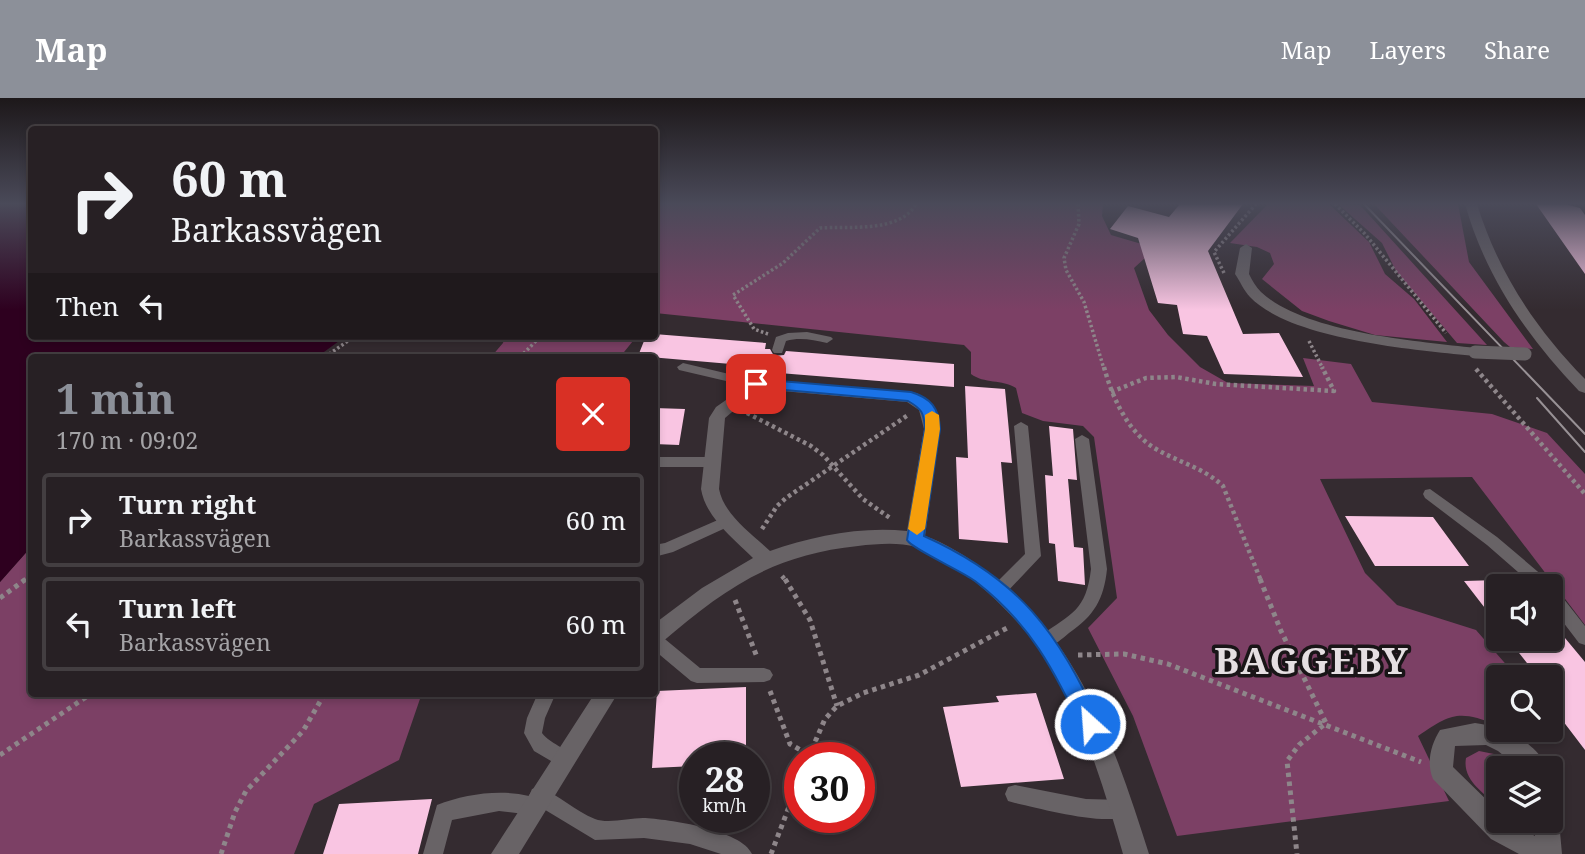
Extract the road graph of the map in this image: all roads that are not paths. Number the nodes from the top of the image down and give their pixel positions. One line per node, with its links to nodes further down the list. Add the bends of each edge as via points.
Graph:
1 (1481, 239): 5 (street, via 1496,273)
2 (1247, 248): 5 (street, bridge, via 1241,272 1247,284 1293,316 1347,334 1475,352)
3 (827, 339): 4 (lane, via 788,336 780,339)
4 (778, 350)
5 (1553, 355): 9 (street)
6 (683, 367): 8 (lane)
7 (771, 372): 8 (lane)
8 (756, 384): 13 (street, via 717,418); 16 (street, via 911,397 927,405 932,429)
9 (1585, 388)
10 (1021, 426): 20 (lane, via 1033,556)
11 (1082, 439): 24 (lane, via 1098,591 1093,606)
12 (658, 462): 13 (lane)
13 (713, 462): 15 (street, via 712,500)
14 (1430, 494): 19 (lane)
15 (727, 521): 17 (lane); 18 (street)
16 (916, 537): 18 (street, via 811,546); 20 (street)
17 (658, 550)
18 (767, 560): 22 (street, via 686,609)
19 (1531, 574)
20 (1000, 589): 24 (street)
21 (1563, 610): 23 (lane)
22 (658, 634)
23 (1585, 638)
24 (1046, 641): 33 (street, via 1090,724)
25 (658, 642): 26 (lane, via 697,676)
26 (764, 675)
27 (545, 697): 30 (lane, via 533,739)
28 (604, 697): 30 (street)
29 (1524, 756): 34 (street, via 1491,736 1448,737 1441,771)
30 (563, 759): 32 (street)
31 (1015, 794): 33 (lane, via 1086,808)
32 (536, 801): 37 (lane, via 497,799 444,812); 38 (street); 39 (lane, via 595,830 644,828 690,834)
33 (1122, 809): 40 (street)
34 (1486, 816)
35 (1506, 833): 41 (street)
36 (1548, 833): 42 (street)
37 (433, 854)
38 (504, 854)
39 (743, 854)
40 (1136, 854)
41 (1544, 854)
42 (1549, 854)

